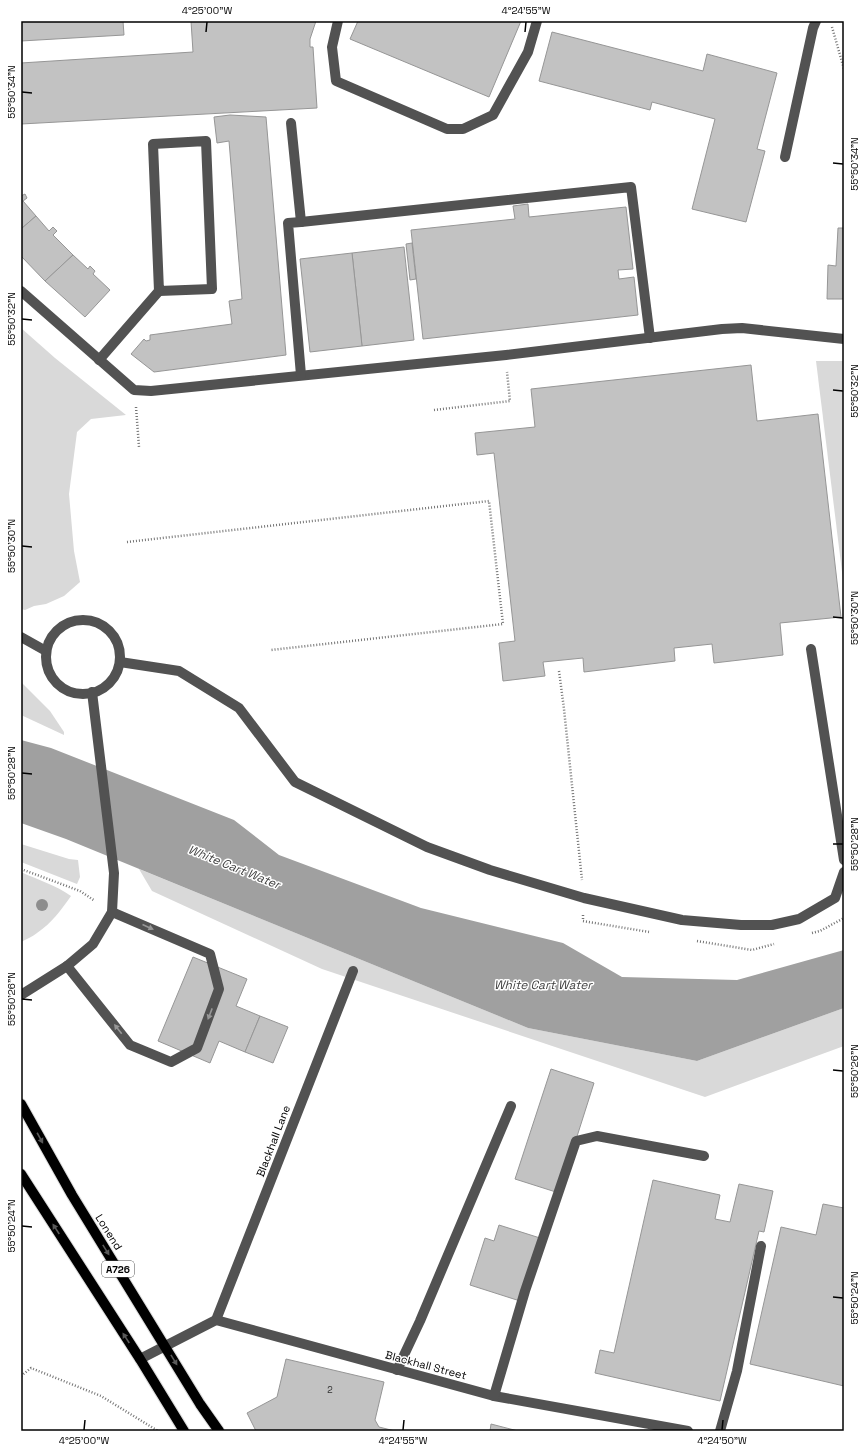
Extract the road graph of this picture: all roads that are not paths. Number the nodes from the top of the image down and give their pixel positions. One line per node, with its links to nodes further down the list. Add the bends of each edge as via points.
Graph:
1 (338, 21): 2 (street, via 332,47 336,80 447,129 463,129 493,116 528,52)
2 (537, 21)
3 (816, 21): 5 (street)
4 (291, 123): 6 (street)
5 (785, 157)
6 (301, 222): 9 (street, via 631,187); 12 (street, via 288,223)
7 (21, 291): 11 (street)
8 (159, 291): 8 (street, via 153,144 206,141 212,289); 11 (street)
9 (650, 338): 10 (street, via 742,328); 12 (street)
10 (844, 338)
11 (99, 360): 12 (street, via 134,390 151,391)
12 (301, 375)
13 (21, 637): 15 (street)
14 (811, 649): 18 (street)
15 (46, 651): 16 (street, via 51,638 59,628 79,620 92,621 102,625 112,634 118,645); 17 (street, via 47,668 52,679 62,688 84,695)
16 (120, 662): 17 (street, via 117,674 109,685); 19 (street, via 179,671 239,708 295,782 427,847 490,870 584,898 682,920 772,925 799,920 835,898)
17 (92, 692): 20 (street, via 114,873)
18 (844, 860)
19 (844, 872)
20 (112, 912): 21 (street, via 93,944); 21 (street, one-way to 21, via 210,954 219,989 197,1048 171,1062 130,1045)
21 (67, 966): 23 (street)
22 (353, 971): 29 (street, Blackhall Lane)
23 (21, 994)
24 (21, 1104): 30 (main road, Lonend / A726, one-way to 30, via 72,1195)
25 (511, 1106): 32 (street)
26 (704, 1156): 33 (street, via 597,1136 576,1141 525,1291)
27 (21, 1174): 31 (main road, A726, one-way to 27)
28 (761, 1246): 37 (street, via 737,1371)
29 (216, 1320): 30 (street); 32 (street, Blackhall Street)
30 (166, 1346): 31 (street); 35 (main road, Lonend / A726, one-way to 35)
31 (140, 1359): 34 (main road, A726)
32 (397, 1370): 33 (street, Blackhall Street)
33 (494, 1396): 36 (street, Blackhall Street)
34 (184, 1431)
35 (219, 1431)
36 (688, 1431)
37 (720, 1431)

